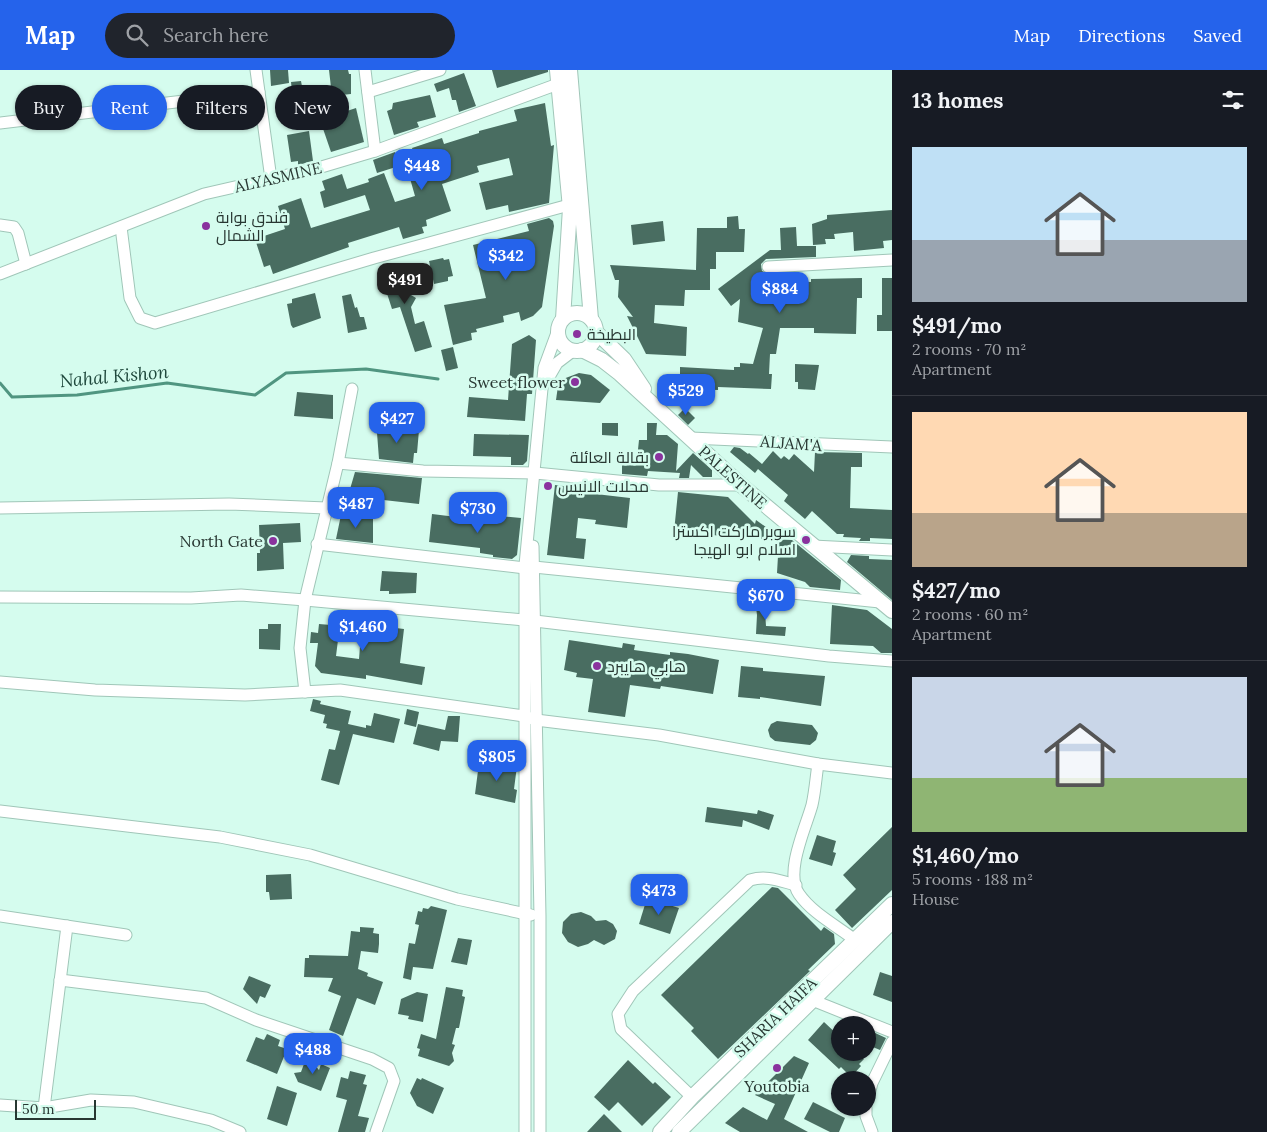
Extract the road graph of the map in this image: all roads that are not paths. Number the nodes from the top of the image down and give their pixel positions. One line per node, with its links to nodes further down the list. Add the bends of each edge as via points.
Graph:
1 (256, 70): 6 (street)
2 (365, 70): 7 (street)
3 (440, 70): 7 (street)
4 (570, 70): 21 (main road)
5 (558, 77): 11 (street, ALYASMINE); 13 (main road)
6 (257, 85)
7 (368, 92): 11 (street)
8 (177, 102): 9 (street)
9 (0, 123)
10 (264, 130): 12 (street)
11 (375, 151): 12 (street, ALYASMINE)
12 (271, 179): 15 (street, ALYASMINE, via 204,194)
13 (569, 205): 15 (street, via 374,258 156,323 140,318 130,298); 20 (main road)
14 (0, 224): 17 (street, via 14,227 18,233)
15 (121, 227): 17 (street, ALYASMINE)
16 (892, 260): 18 (street)
17 (26, 264): 19 (street, ALYASMINE)
18 (768, 267)
19 (0, 274)
20 (560, 325): 21 (main road, via 574,313 580,313); 22 (main road, via 561,342); 23 (street, via 544,368)
21 (593, 325): 22 (main road, via 592,343); 25 (main road, via 624,359 642,385)
22 (578, 350): 23 (street, via 557,362); 25 (main road, PALESTINE, via 602,360)
23 (543, 388): 29 (street)
24 (352, 389): 28 (street)
25 (646, 397): 26 (main road, PALESTINE)
26 (690, 438): 27 (street, ALJAM'A); 30 (main road, PALESTINE)
27 (892, 447)
28 (338, 463): 29 (street, via 423,471); 32 (street)
29 (535, 473): 30 (street, via 659,485); 36 (street)
30 (741, 485): 34 (main road, PALESTINE)
31 (0, 508): 32 (street, via 229,504)
32 (326, 508): 33 (street)
33 (318, 544): 36 (street); 38 (street)
34 (813, 546): 35 (street); 39 (main road, PALESTINE)
35 (892, 550)
36 (530, 567): 39 (street); 41 (street)
37 (0, 597): 38 (street, via 181,598 241,595)
38 (306, 600): 41 (street); 44 (street, via 300,648)
39 (880, 602): 40 (main road, PALESTINE)
40 (892, 611)
41 (530, 622): 42 (street); 45 (street); 46 (street)
42 (892, 661)
43 (0, 682): 44 (street, via 95,690 236,695)
44 (305, 692): 45 (street, via 340,690)
45 (524, 716): 46 (street); 52 (street)
46 (536, 720): 47 (street, via 659,735); 54 (street)
47 (818, 764): 48 (street); 50 (street, via 812,804 797,851)
48 (892, 773)
49 (0, 811): 52 (street, via 220,837 310,856)
50 (796, 885): 59 (street, via 798,893 815,910); 65 (street, via 770,878 750,880 634,991 618,1014 625,1036)
51 (892, 904): 59 (main road, SHARIA HAIFA)
52 (525, 915): 54 (street); 71 (street)
53 (0, 916): 56 (street)
54 (540, 916): 72 (street)
55 (892, 922): 58 (main road)
56 (66, 926): 57 (street); 60 (street)
57 (126, 935)
58 (886, 936): 61 (main road)
59 (855, 940): 65 (main road, SHARIA HAIFA)
60 (60, 980): 67 (street); 70 (street, via 206,998 256,1020 372,1059 389,1068 394,1081)
61 (812, 1000): 62 (street); 74 (main road)
62 (892, 1032)
63 (892, 1042): 64 (street)
64 (876, 1075)
65 (692, 1097): 73 (main road, SHARIA HAIFA)
66 (0, 1106): 67 (street)
67 (44, 1108): 69 (street, via 91,1100 134,1102 210,1120)
68 (866, 1116): 75 (street)
69 (240, 1132)
70 (376, 1132)
71 (524, 1132)
72 (540, 1132)
73 (660, 1132)
74 (679, 1132)
75 (872, 1132)

